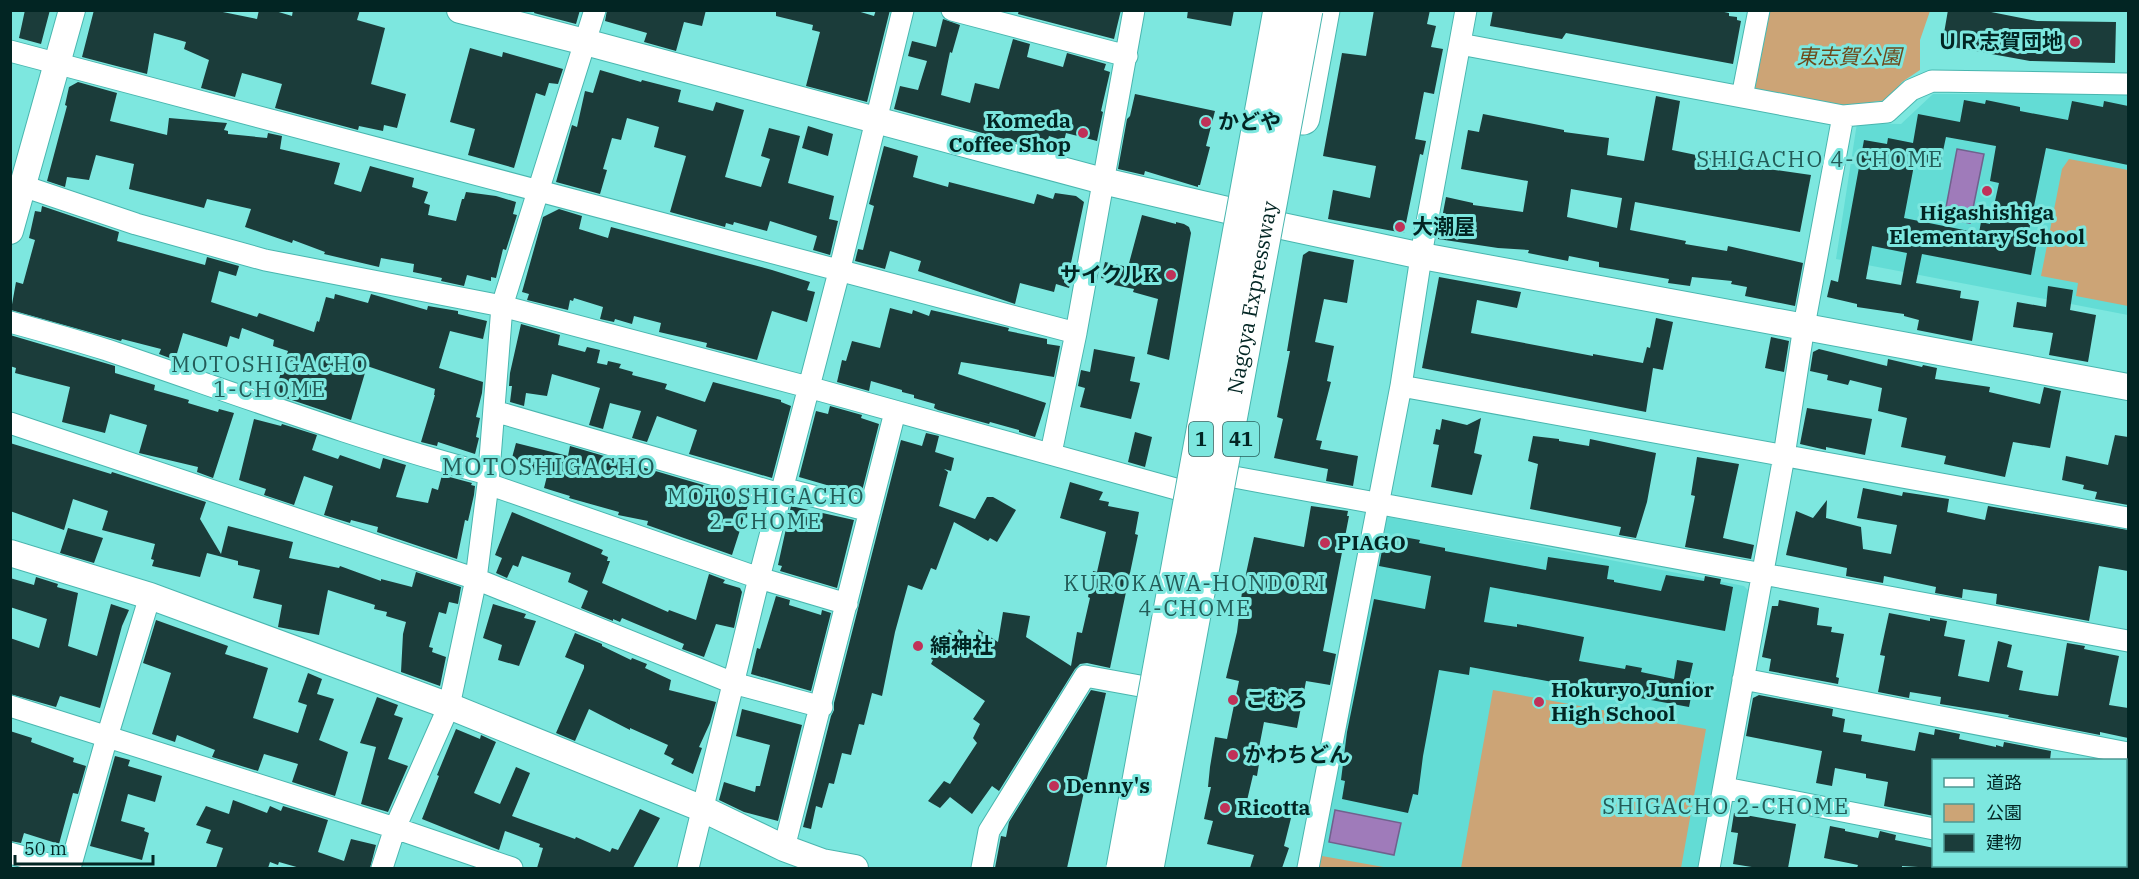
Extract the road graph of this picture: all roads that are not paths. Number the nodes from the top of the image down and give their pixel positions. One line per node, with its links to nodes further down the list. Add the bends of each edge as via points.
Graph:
1 (72, 10): 17 (street)
2 (460, 10): 13 (street)
3 (595, 10): 13 (street)
4 (903, 10): 21 (street)
5 (952, 10): 16 (street)
6 (1134, 10): 16 (street)
7 (1266, 10): 25 (highway)
8 (1280, 10): 78 (highway, Nagoya Expressway / 1, bridge)
9 (1306, 10): 79 (highway, Nagoya Expressway / 1, bridge)
10 (1323, 10): 26 (highway, 41)
11 (1466, 10): 14 (street)
12 (1759, 10): 19 (street)
13 (585, 42): 21 (street); 23 (street)
14 (1460, 44): 19 (street); 28 (street)
15 (10, 51): 17 (street)
16 (1127, 56): 22 (street)
17 (57, 64): 23 (street); 24 (street)
18 (2128, 84): 20 (street, via 1932,81 1911,90 1887,112)
19 (1742, 97): 20 (street)
20 (1843, 116): 32 (street)
21 (876, 121): 22 (street); 29 (street)
22 (1103, 181): 25 (street); 33 (street)
23 (537, 191): 29 (street); 30 (street)
24 (17, 197): 27 (street); 30 (street, via 136,224 266,260)
25 (1227, 210): 26 (street); 44 (highway)
26 (1282, 226): 28 (street); 42 (highway, 41)
27 (10, 231)
28 (1422, 256): 32 (street); 34 (street)
29 (838, 272): 33 (street); 35 (street)
30 (502, 306): 35 (street); 37 (street)
31 (10, 322): 43 (street, via 105,350)
32 (1804, 326): 36 (street); 41 (street)
33 (1076, 333): 40 (street)
34 (1401, 386): 41 (street); 46 (street)
35 (808, 387): 38 (street); 45 (street)
36 (2128, 387)
37 (494, 411): 43 (street); 45 (street)
38 (895, 412): 40 (street); 47 (street)
39 (10, 423): 52 (street)
40 (1051, 453): 44 (street)
41 (1784, 456): 48 (street); 50 (street)
42 (1234, 477): 46 (street); 80 (highway, 41)
43 (488, 479): 51 (street); 52 (street)
44 (1176, 489): 58 (highway)
45 (781, 491): 47 (street); 51 (street)
46 (1378, 505): 50 (street); 81 (street)
47 (870, 511): 54 (street)
48 (2128, 518)
49 (10, 553): 53 (street)
50 (1761, 575): 55 (street); 56 (street)
51 (759, 578): 54 (street); 57 (street)
52 (476, 579): 57 (street); 60 (street)
53 (150, 596): 60 (street); 62 (street)
54 (847, 604): 61 (street)
55 (2128, 641)
56 (1743, 679): 63 (street); 64 (street)
57 (733, 683): 61 (street); 65 (street)
58 (1140, 686): 76 (street, via 1085,676 989,831); 77 (highway)
59 (10, 706): 62 (street)
60 (449, 706): 65 (street); 66 (street)
61 (822, 707): 68 (street)
62 (107, 737): 66 (street); 71 (street)
63 (2128, 753)
64 (1725, 788): 67 (street); 82 (street)
65 (703, 809): 68 (street); 74 (street)
66 (395, 828): 72 (street); 73 (street)
67 (1932, 828)
68 (784, 848): 75 (street, via 822,862)
69 (10, 853): 70 (street)
70 (62, 868)
71 (70, 868)
72 (382, 868)
73 (512, 868)
74 (688, 868)
75 (855, 868)
76 (982, 868)
77 (1106, 868)
78 (1123, 868)
79 (1147, 868)
80 (1161, 868)
81 (1308, 868)
82 (1709, 868)

